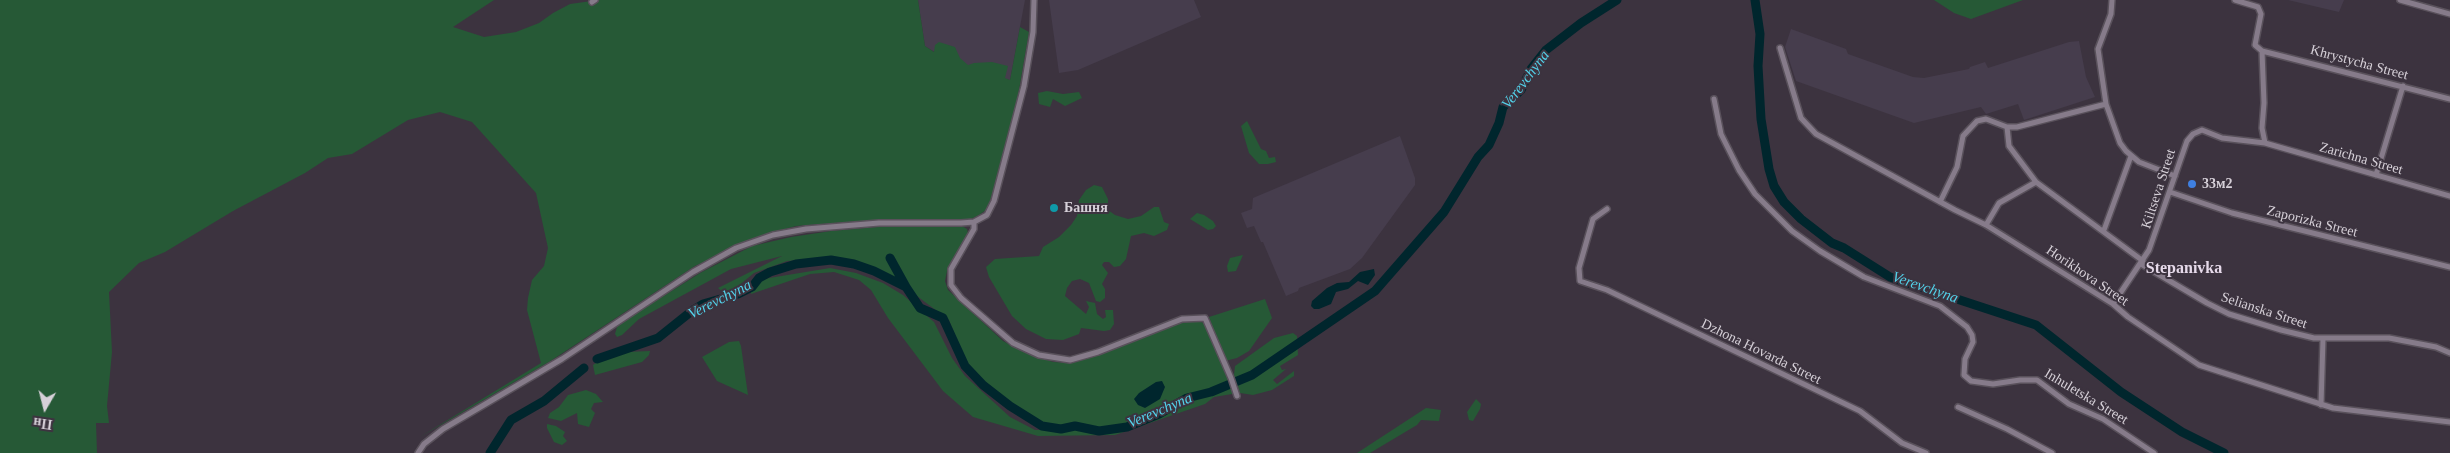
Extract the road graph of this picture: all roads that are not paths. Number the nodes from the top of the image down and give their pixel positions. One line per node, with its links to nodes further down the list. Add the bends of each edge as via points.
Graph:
1 (1034, 0): 22 (street, via 1033,32 1024,86 994,202 987,215)
2 (2112, 0): 11 (street, via 2111,14 2098,49)
3 (2235, 0): 7 (street, via 2255,6 2260,11 2255,44)
4 (2400, 0): 5 (street)
5 (2450, 14)
6 (1780, 48): 20 (street, Horikhova Street, via 1806,125 1857,158)
7 (2262, 51): 8 (street, Khrystycha Street); 13 (street, via 2262,128)
8 (2403, 86): 10 (street, Khrystycha Street); 15 (street)
9 (1714, 99): 37 (street, Inhuletska Street, via 1721,134 1739,170 1755,194 1792,231 1820,252 1864,277 1940,306 1968,327 1973,342 1965,359 1964,375 1971,381 1993,384 2037,380 2069,404 2103,419)
10 (2450, 100)
11 (2106, 104): 12 (street); 14 (street, via 2120,143)
12 (2006, 127): 17 (street, Selianska Street, via 2009,146); 20 (street, via 1982,119 1965,133 1957,167)
13 (2265, 143): 15 (street, Zarichna Street); 16 (street, Kiltseva Street, via 2222,138 2202,130 2187,141)
14 (2132, 156): 16 (street); 24 (street)
15 (2376, 175): 19 (street, Zarichna Street)
16 (2175, 176): 18 (street, Kiltseva Street)
17 (2036, 182): 23 (street, via 1998,203); 24 (street, Selianska Street)
18 (2170, 192): 25 (street, Kiltseva Street, via 2155,238); 26 (street, Zaporizka Street, via 2232,213)
19 (2450, 196)
20 (1940, 202): 23 (street, Horikhova Street)
21 (1607, 209): 35 (street, Dzhona Hovarda Street, via 1593,219 1579,268 1580,281 1606,290 1860,411 1902,443)
22 (974, 222): 30 (street, via 974,229 951,269 951,285 961,298 1013,343 1038,355 1070,360 1182,319 1205,318 1232,378); 34 (street, via 879,223 806,229 773,235 736,248 693,272 562,359 443,429)
23 (1986, 225): 27 (street, Horikhova Street)
24 (2104, 230): 25 (street, Selianska Street)
25 (2142, 262): 27 (street, Kiltseva Street); 28 (street, Selianska Street, via 2229,314)
26 (2450, 268)
27 (2112, 304): 31 (street, Horikhova Street, via 2199,365)
28 (2323, 339): 29 (street, Selianska Street, via 2389,338); 31 (street)
29 (2450, 353)
30 (1236, 396)
31 (2322, 405): 33 (street, Horikhova Street)
32 (1958, 407): 36 (street)
33 (2450, 422)
34 (418, 453)
35 (1926, 453)
36 (2052, 453)
37 (2154, 453)

